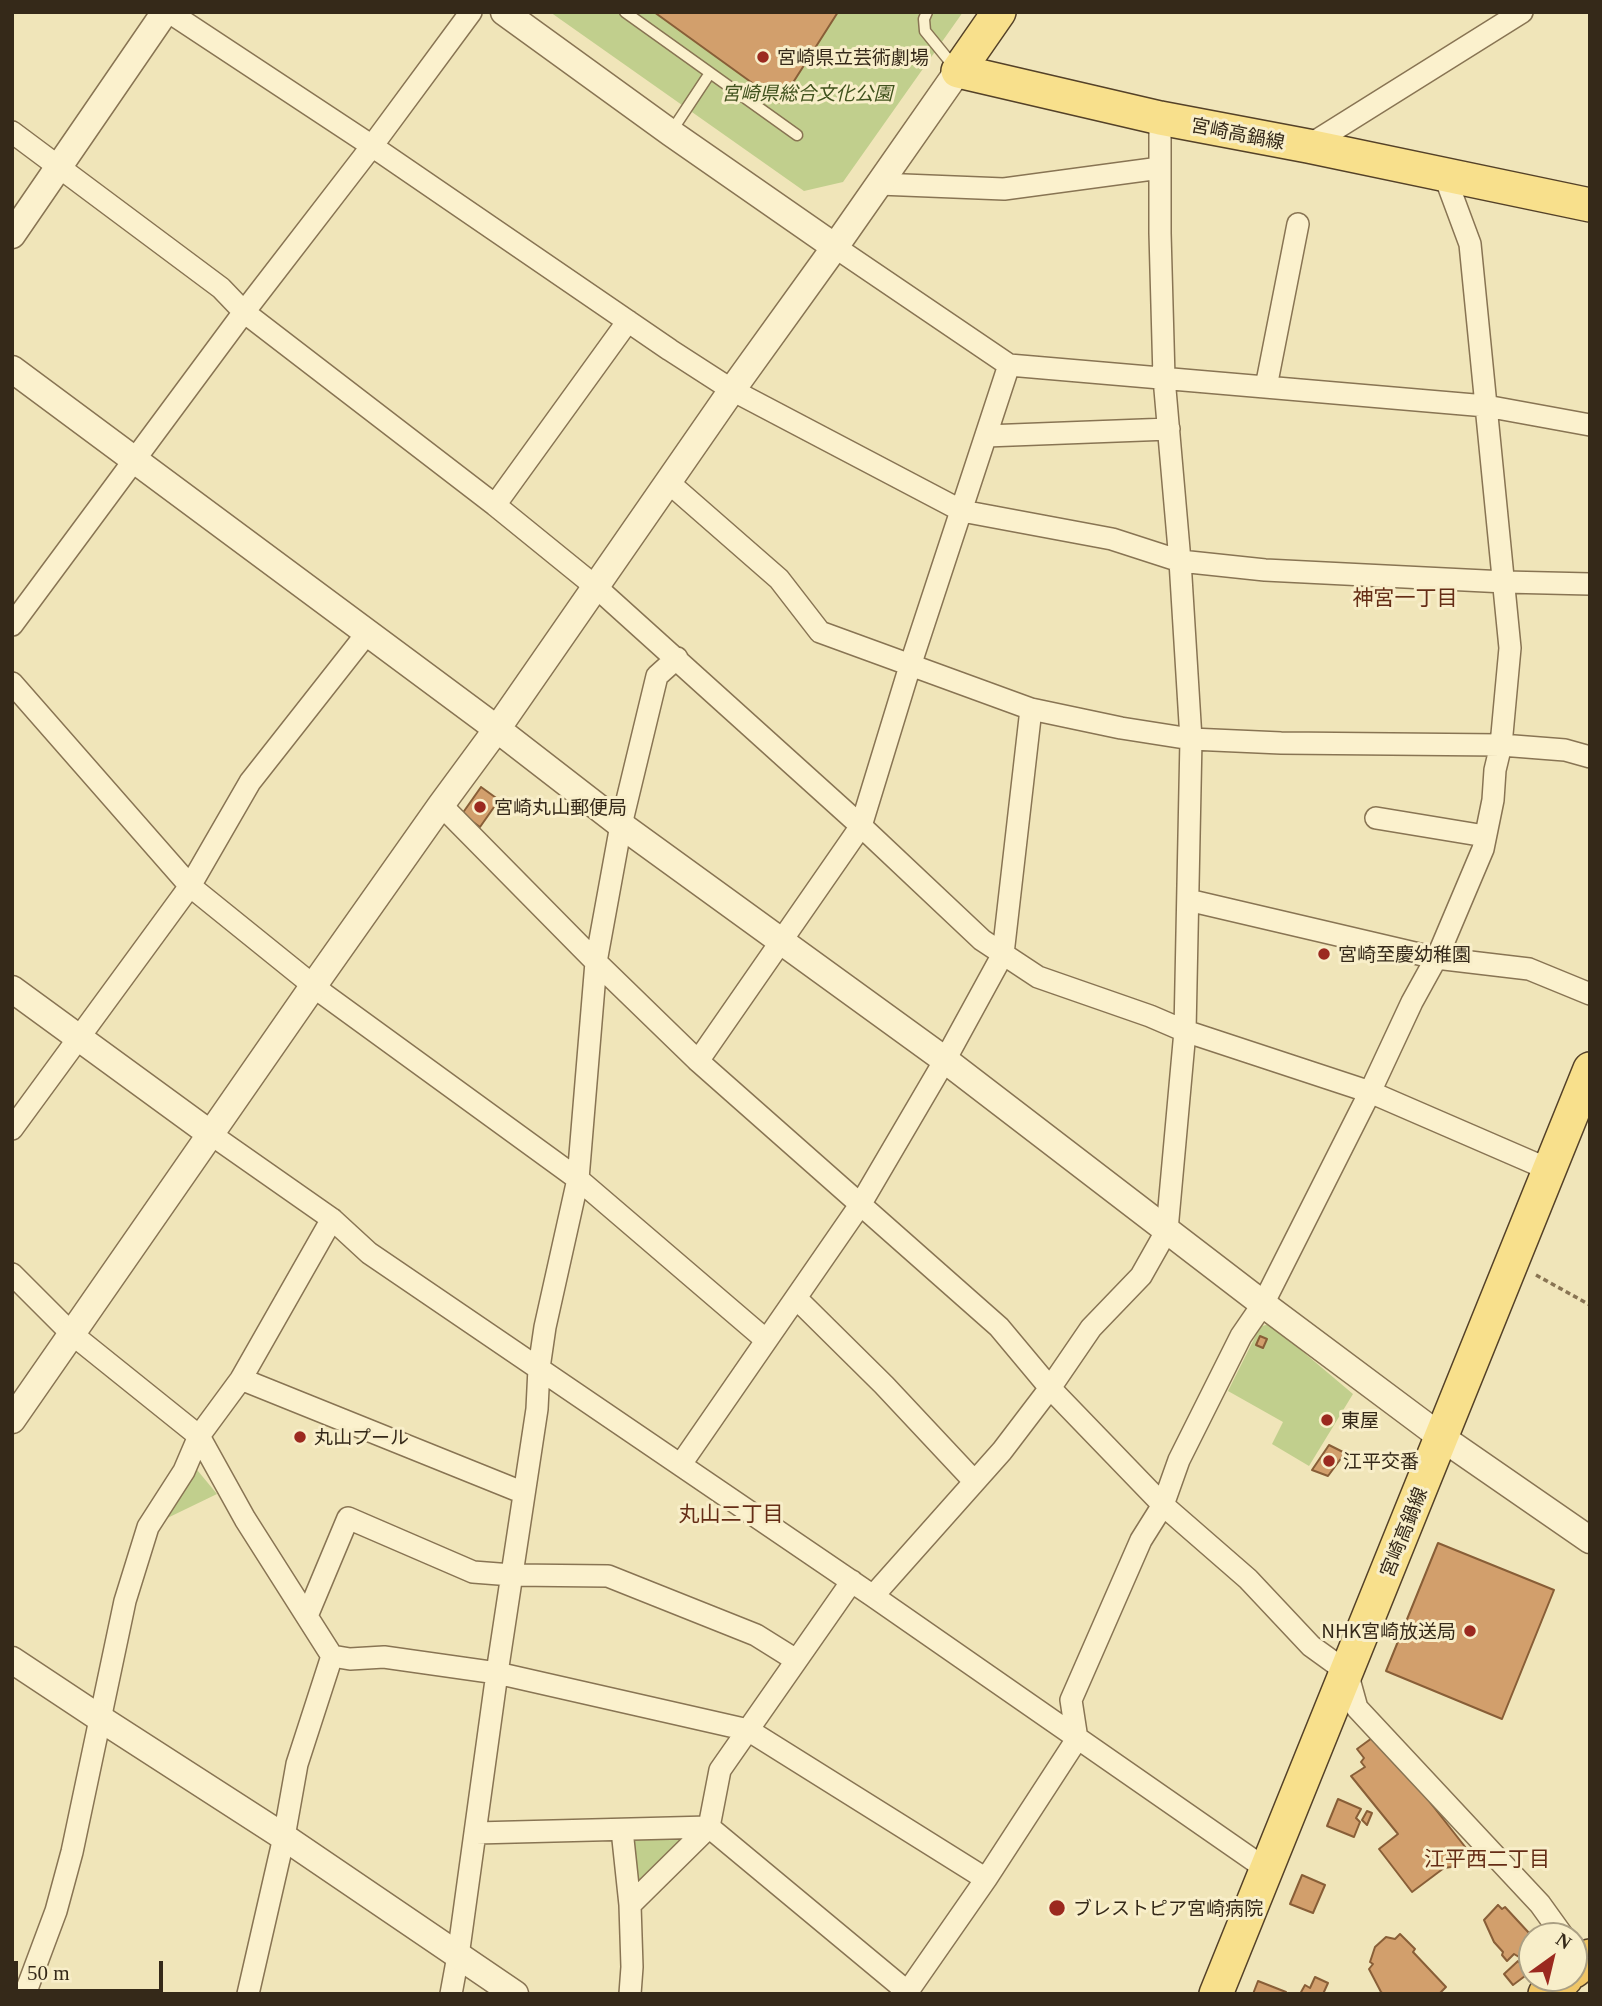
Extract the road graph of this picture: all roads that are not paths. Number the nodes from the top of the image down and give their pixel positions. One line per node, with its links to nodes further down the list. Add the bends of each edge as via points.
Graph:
1 (167, 12): 14 (street); 16 (street)
2 (471, 12): 14 (street)
3 (504, 12): 12 (street)
4 (625, 12): 9 (lane)
5 (927, 12): 8 (lane, via 925,31)
6 (999, 12): 8 (main road)
7 (1522, 12): 15 (street)
8 (958, 71): 10 (main road, 宮崎高鍋線); 19 (street)
9 (710, 73): 12 (lane); 13 (lane)
10 (1160, 118): 15 (main road, 宮崎高鍋線); 17 (street)
11 (12, 132): 16 (street)
12 (671, 133): 23 (street)
13 (797, 135)
14 (372, 146): 24 (street); 25 (street)
15 (1308, 146): 18 (main road, 宮崎高鍋線)
16 (60, 167): 22 (street); 24 (street, via 221,288)
17 (1160, 168): 19 (street, via 1004,189); 28 (street)
18 (1444, 174): 20 (main road, 宮崎高鍋線); 31 (street, via 1470,244)
19 (879, 184): 23 (street)
20 (1590, 205)
21 (1298, 224): 29 (street)
22 (12, 235)
23 (835, 247): 26 (street); 30 (street)
24 (244, 312): 35 (street); 37 (street)
25 (628, 321): 30 (street); 37 (street)
26 (1009, 365): 28 (street); 34 (street)
27 (12, 369): 35 (street)
28 (1164, 378): 29 (street); 33 (street)
29 (1266, 387): 31 (street)
30 (732, 390): 36 (street); 38 (street)
31 (1486, 406): 32 (street); 40 (street)
32 (1590, 425)
33 (1169, 429): 34 (street); 39 (street)
34 (986, 436): 38 (street)
35 (135, 459): 43 (street); 44 (street)
36 (668, 482): 42 (street); 46 (street, via 779,579 820,632)
37 (495, 505): 42 (street)
38 (962, 511): 39 (street, via 1112,539); 46 (street)
39 (1180, 561): 40 (street, via 1265,570); 50 (street)
40 (1505, 582): 41 (street); 51 (street, via 1510,648)
41 (1590, 584)
42 (596, 587): 45 (street); 49 (street)
43 (12, 625)
44 (368, 632): 49 (street); 58 (street, via 250,782)
45 (677, 658): 55 (street, via 657,676); 56 (street)
46 (910, 666): 48 (street); 56 (street)
47 (12, 683): 58 (street)
48 (1031, 709): 50 (street); 61 (street)
49 (497, 729): 53 (street); 55 (street)
50 (1191, 739): 51 (street); 59 (street)
51 (1501, 745): 52 (street, via 1565,750); 57 (street)
52 (1590, 757)
53 (441, 805): 63 (street); 64 (street)
54 (1376, 818): 57 (street)
55 (621, 825): 60 (street); 63 (street)
56 (860, 826): 60 (street); 61 (street, via 982,940)
57 (1485, 836): 62 (street)
58 (190, 886): 64 (street); 68 (street)
59 (1188, 900): 62 (street); 67 (street)
60 (781, 942): 69 (street); 70 (street)
61 (1003, 954): 67 (street, via 1038,977); 69 (street)
62 (1436, 958): 66 (street, via 1529,969); 72 (street)
63 (596, 962): 70 (street); 76 (street)
64 (314, 985): 74 (street); 76 (street)
65 (12, 989): 68 (street)
66 (1590, 994)
67 (1185, 1031): 72 (street); 79 (street)
68 (79, 1038): 73 (street); 74 (street)
69 (945, 1060): 77 (street); 79 (street)
70 (698, 1061): 77 (street)
71 (1590, 1069): 75 (main road, 宮崎高鍋線)
72 (1370, 1092): 75 (street); 82 (street)
73 (12, 1129)
74 (212, 1135): 78 (street); 83 (street)
75 (1550, 1170): 90 (main road, 宮崎高鍋線)
76 (578, 1179): 84 (street); 85 (street)
77 (860, 1205): 81 (street); 87 (street, via 999,1327)
78 (332, 1219): 85 (street, via 369,1253); 86 (street)
79 (1167, 1230): 82 (street); 87 (street, via 1141,1276 1091,1328)
80 (12, 1274): 83 (street)
81 (796, 1298): 84 (street); 92 (street)
82 (1263, 1304): 90 (street); 94 (street, via 1241,1336)
83 (72, 1334): 88 (street); 89 (street)
84 (766, 1340): 91 (street)
85 (539, 1368): 91 (street); 93 (street)
86 (241, 1379): 89 (street); 93 (street)
87 (1050, 1388): 92 (street); 94 (street)
88 (12, 1420)
89 (199, 1436): 99 (street); 105 (street, via 184,1471 148,1527 125,1601)
90 (1441, 1437): 95 (street); 103 (main road, 宮崎高鍋線)
91 (681, 1464): 97 (street)
92 (974, 1481): 98 (street)
93 (524, 1493): 96 (street)
94 (1163, 1505): 103 (street, via 1248,1579 1311,1646); 107 (street, via 1141,1540 1071,1700)
95 (1590, 1540)
96 (512, 1575): 99 (street, via 473,1572 348,1518); 102 (street, via 608,1576 756,1635); 104 (street)
97 (852, 1581): 98 (street); 102 (street)
98 (873, 1596): 107 (street)
99 (307, 1616): 100 (street)
100 (332, 1656): 104 (street, via 384,1657); 111 (street, via 297,1764)
101 (12, 1660): 105 (street)
102 (796, 1660): 106 (street)
103 (1346, 1672): 112 (main road, 宮崎高鍋線); 115 (street, via 1357,1708)
104 (497, 1673): 106 (street); 110 (street)
105 (101, 1719): 111 (street); 118 (street, via 56,1911)
106 (748, 1730): 108 (street, via 720,1770); 113 (street)
107 (1077, 1739): 112 (street); 113 (street)
108 (709, 1827): 109 (street); 114 (street); 117 (street)
109 (622, 1830): 110 (street); 114 (street)
110 (476, 1833): 116 (street)
111 (285, 1837): 116 (street); 119 (street)
112 (1266, 1869): 123 (main road, 宮崎高鍋線)
113 (986, 1879): 117 (street)
114 (630, 1905): 122 (street)
115 (1551, 1922)
116 (458, 1956): 120 (street); 121 (street)
117 (908, 1993)
118 (24, 1994)
119 (248, 1994)
120 (451, 1994)
121 (515, 1994)
122 (630, 1994)
123 (1216, 1994)

